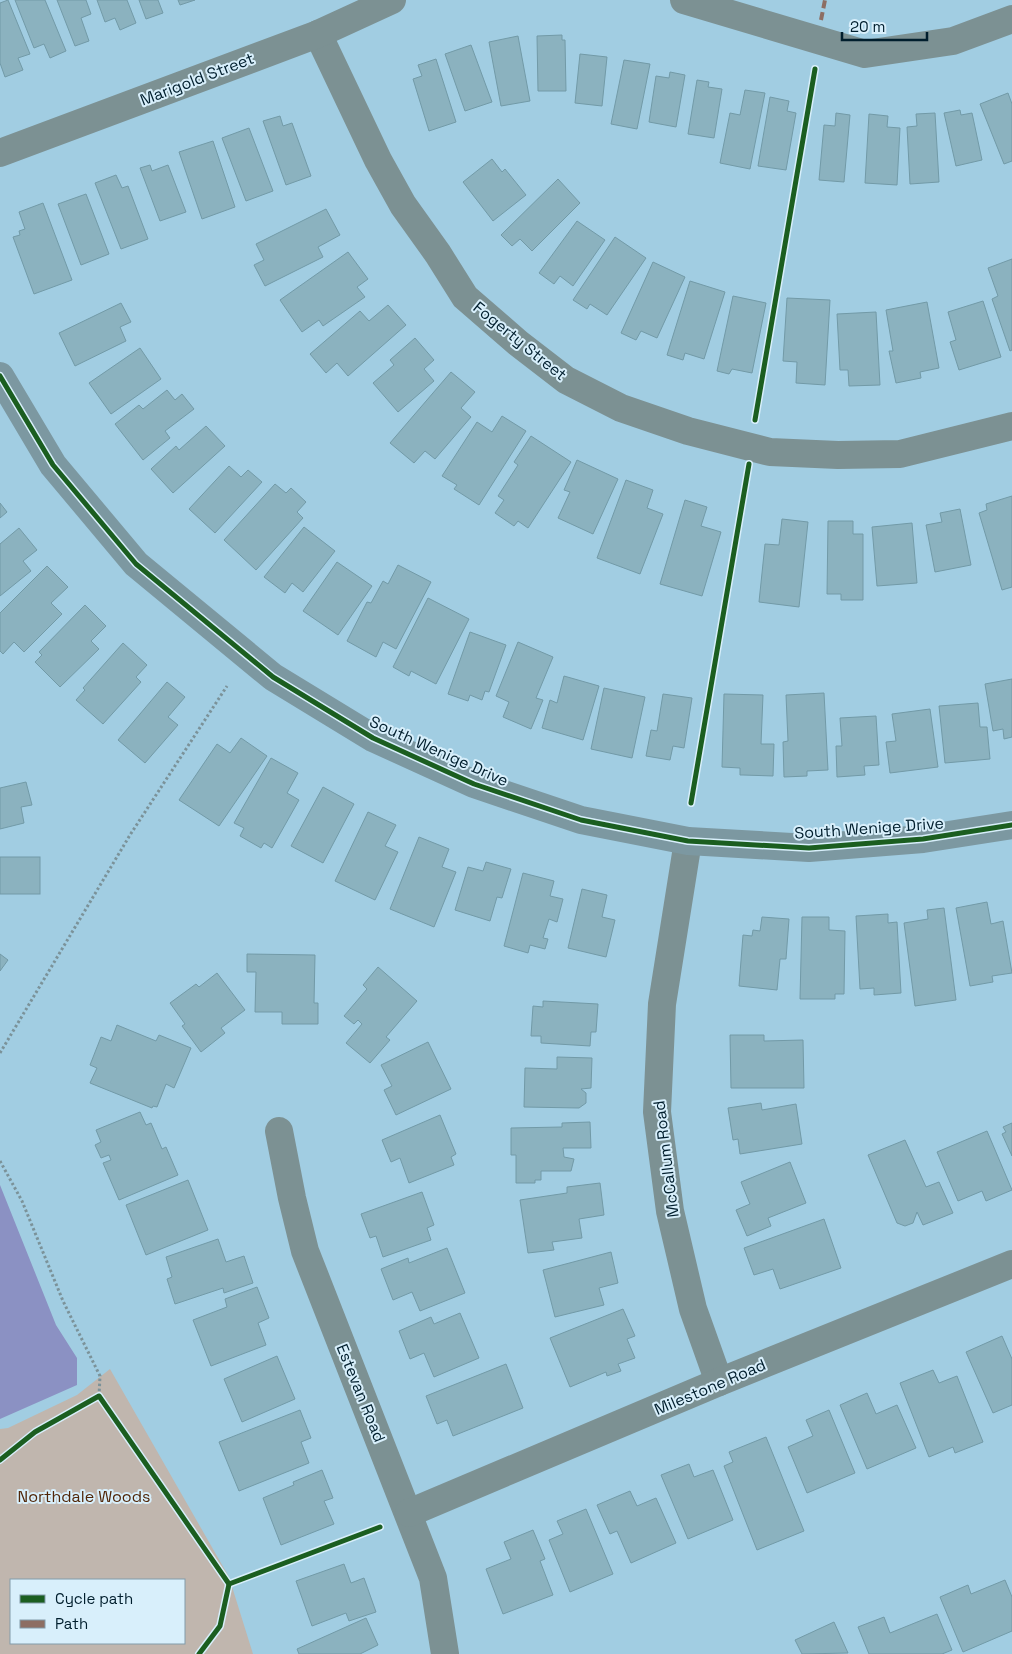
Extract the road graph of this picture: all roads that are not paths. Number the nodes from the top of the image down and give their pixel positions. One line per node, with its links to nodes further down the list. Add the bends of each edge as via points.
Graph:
1 (392, 0): 4 (street, Marigold Street)
2 (684, 0): 3 (street, via 865,54 953,41)
3 (1012, 19)
4 (318, 34): 5 (street, Marigold Street); 7 (street, Fogerty Street, via 399,198 465,297 566,380 621,408 688,431 770,452 900,454)
5 (0, 153)
6 (0, 376): 9 (street, South Wenige Drive, via 53,465 136,564 273,677 373,738 474,784 581,820)
7 (1012, 426)
8 (1012, 825): 9 (street, South Wenige Drive, via 923,839 809,848)
9 (688, 841): 12 (street, McCallum Road, via 662,1004 657,1112 678,1247 693,1309)
10 (279, 1131): 13 (street, Estevan Road, via 305,1252)
11 (1012, 1264): 12 (street, Milestone Road)
12 (720, 1382): 13 (street, Milestone Road)
13 (409, 1513): 14 (street, Estevan Road, via 434,1578)
14 (445, 1654)

